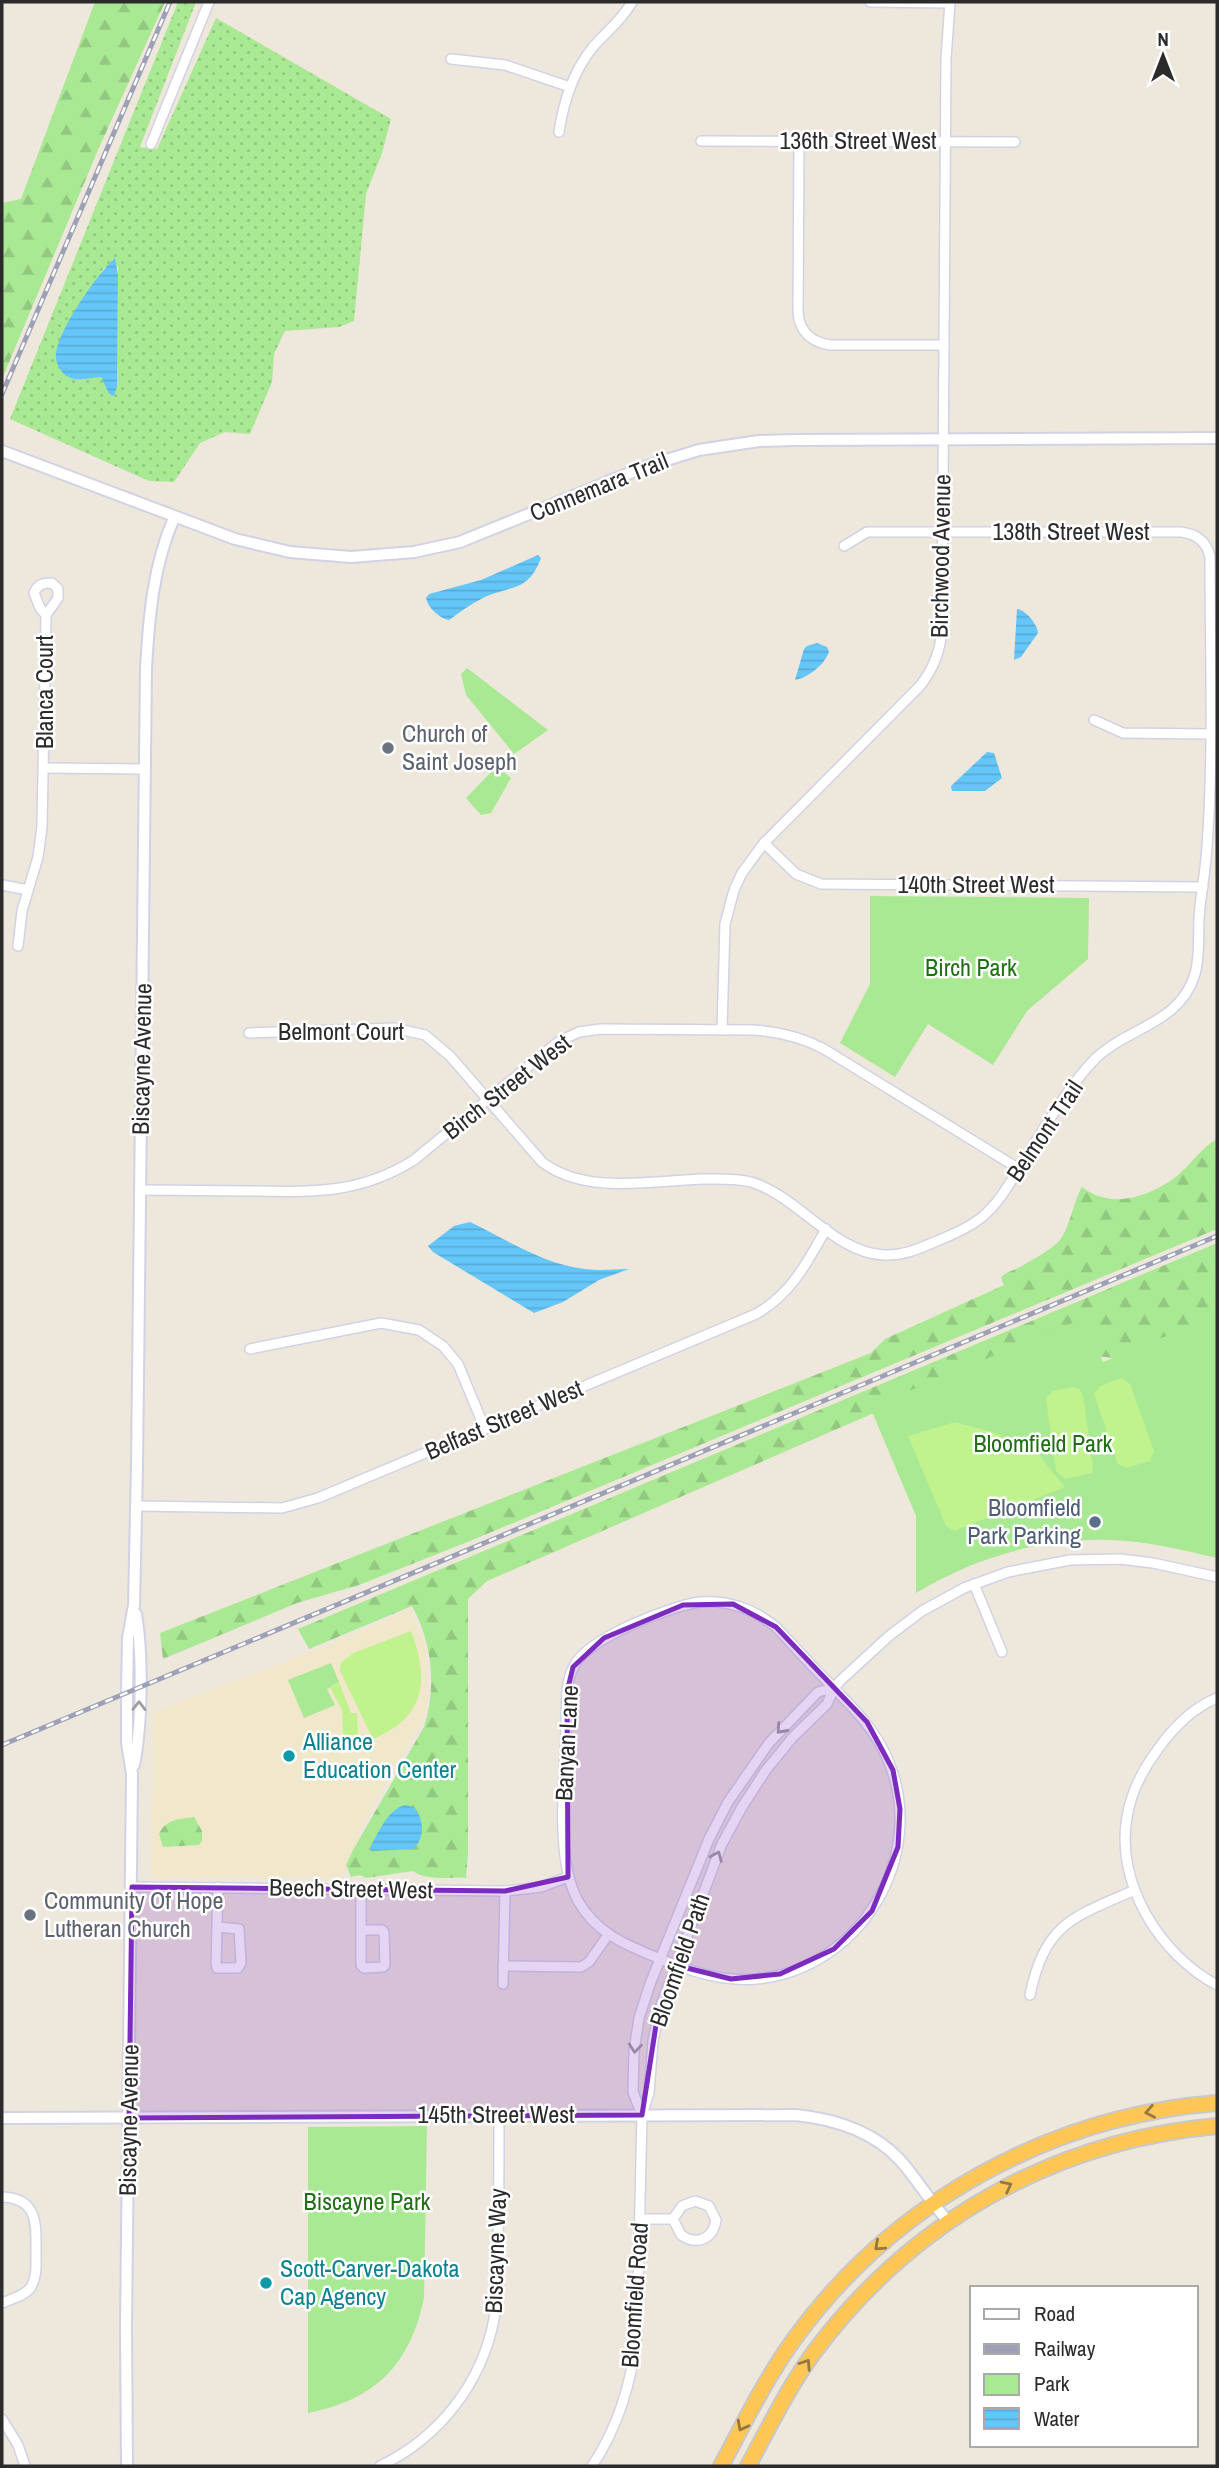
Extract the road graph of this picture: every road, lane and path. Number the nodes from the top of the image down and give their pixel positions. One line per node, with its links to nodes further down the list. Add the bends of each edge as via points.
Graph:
1 (209, 2): 12 (street)
2 (632, 2): 6 (street, via 588,54)
3 (870, 2): 4 (street)
4 (950, 2): 10 (street, Birchwood Avenue)
5 (451, 60): 6 (street, via 505,65)
6 (569, 87): 7 (street)
7 (559, 132)
8 (799, 140): 9 (street, 136th Street West); 10 (street, 136th Street West); 13 (street, via 798,312 803,332 830,345)
9 (701, 141)
10 (946, 142): 11 (street, 136th Street West); 13 (street, Birchwood Avenue)
11 (1015, 142)
12 (151, 144)
13 (944, 345): 15 (street, Birchwood Avenue)
14 (1217, 438): 15 (street, Connemara Trail)
15 (943, 439): 17 (street, Connemara Trail, via 759,441 699,450 647,466 460,542 381,556 279,550); 18 (street, Birchwood Avenue)
16 (2, 451): 17 (street, Connemara Trail)
17 (174, 518): 25 (street, Biscayne Avenue, via 158,563 148,623)
18 (942, 532): 19 (street, 138th Street West, via 1181,532); 20 (street, 138th Street West, via 867,533); 26 (street, Birchwood Avenue, via 942,634 933,668)
19 (1198, 537): 23 (street, Belmont Trail, via 1210,558)
20 (844, 546)
21 (46, 615): 24 (street, Blanca Court)
22 (1094, 720): 23 (street, via 1123,733)
23 (1209, 734): 28 (street, Belmont Trail)
24 (45, 768): 25 (street); 29 (street, Blanca Court, via 41,841)
25 (145, 769): 35 (street, Biscayne Avenue)
26 (764, 844): 28 (street, 140th Street West, via 796,874 821,884); 31 (street, Birchwood Avenue, via 743,873 729,907 723,941)
27 (2, 884): 29 (street)
28 (1203, 887): 34 (street, Belmont Trail, via 1196,970 1183,998 1170,1013 1115,1043 1090,1065)
29 (28, 890): 30 (street, Blanca Court)
30 (18, 946)
31 (722, 1030): 33 (street, Birch Street West, via 601,1029 568,1035); 34 (street, Birch Street West, via 770,1031 811,1042)
32 (249, 1033): 33 (street, Belmont Court, via 405,1029 425,1035 441,1047)
33 (487, 1101): 35 (street, Birch Street West, via 414,1160 360,1185 321,1192); 36 (street, Belmont Trail, via 542,1162 570,1178 592,1183 751,1182 772,1191)
34 (1019, 1169): 36 (street, Belmont Trail, via 982,1217 955,1234 909,1252 865,1252)
35 (140, 1190): 39 (street, Biscayne Avenue)
36 (825, 1230): 38 (street, Belfast Street West, via 797,1280 766,1308)
37 (250, 1349): 38 (street, via 381,1323 419,1330 443,1346 458,1364)
38 (485, 1429): 39 (street, Belfast Street West, via 295,1506)
39 (136, 1506): 46 (street, Biscayne Avenue, via 127,1692)
40 (1217, 1577): 41 (street, Bloomfield Path, via 1134,1560 1090,1559 1022,1568)
41 (974, 1584): 42 (street); 43 (street, Bloomfield Path, via 912,1618)
42 (1002, 1652)
43 (834, 1688): 45 (street, Banyan Lane, via 776,1627 750,1609 726,1602 683,1605 596,1642 578,1660 568,1684 564,1839); 54 (street, Bloomfield Path, one-way to 54, via 818,1692 797,1712 738,1786 709,1839); 55 (street, Bloomfield Path, one-way to 43, via 722,1844 742,1807 787,1744 827,1704); 55 (street, Banyan Lane, via 875,1733 896,1781 898,1847 880,1899 845,1941 795,1970 744,1979 707,1976)
44 (1217, 1698): 49 (street, via 1178,1724 1137,1785 1125,1835)
45 (568, 1877): 50 (street, Beech Street West, via 541,1887); 53 (street, Banyan Lane, via 582,1908)
46 (132, 1887): 47 (street, Beech Street West); 64 (street, Biscayne Avenue)
47 (218, 1887): 48 (street, Beech Street West); 51 (street)
48 (361, 1889): 50 (street, Beech Street West); 52 (street)
49 (1135, 1889): 58 (street, via 1159,1936 1197,1973); 59 (street, via 1062,1926 1042,1953)
50 (505, 1891): 56 (street)
51 (217, 1927): 51 (street, via 217,1968 238,1968 239,1928)
52 (361, 1930): 52 (street, via 361,1967 383,1968 384,1932)
53 (608, 1934): 54 (street, Banyan Lane); 56 (street, via 581,1967)
54 (660, 1959): 55 (street, Banyan Lane); 62 (street, Bloomfield Path, one-way to 62, via 634,2050 633,2092)
55 (675, 1965): 62 (street, Bloomfield Path, via 657,2019 649,2094)
56 (503, 1966): 57 (street)
57 (503, 1984)
58 (1217, 1985)
59 (1030, 1995)
60 (1217, 2103): 67 (highway, one-way to 67, via 1147,2112 1070,2133 985,2171)
61 (499, 2115): 62 (street, 145th Street West); 64 (street, 145th Street West); 76 (street, Biscayne Way, via 498,2286 487,2346 474,2376 438,2426)
62 (642, 2115): 67 (street, 145th Street West, via 822,2118 854,2128 883,2145); 68 (street, Bloomfield Road)
63 (2, 2118): 64 (street, 145th Street West)
64 (129, 2118): 75 (street, Biscayne Avenue)
65 (1217, 2126): 70 (highway, one-way to 65, via 1020,2179 1098,2149 1151,2135)
66 (2, 2197): 71 (street, via 26,2204 36,2224 36,2272 31,2286)
67 (932, 2204): 70 (street, 145th Street West); 78 (highway, one-way to 78, via 871,2253 809,2320 772,2372)
68 (640, 2219): 69 (street); 77 (street, Bloomfield Road, via 635,2357 618,2417)
69 (673, 2219): 69 (street, via 681,2235 696,2241 713,2233 716,2220 709,2206 695,2201 682,2206)
70 (948, 2221): 79 (highway, one-way to 70, via 801,2372 839,2321 884,2273)
71 (2, 2303)
72 (2, 2419): 73 (street)
73 (6, 2433): 74 (street, via 18,2445)
74 (25, 2466)
75 (127, 2466)
76 (380, 2466)
77 (592, 2466)
78 (720, 2466)
79 (748, 2466)

